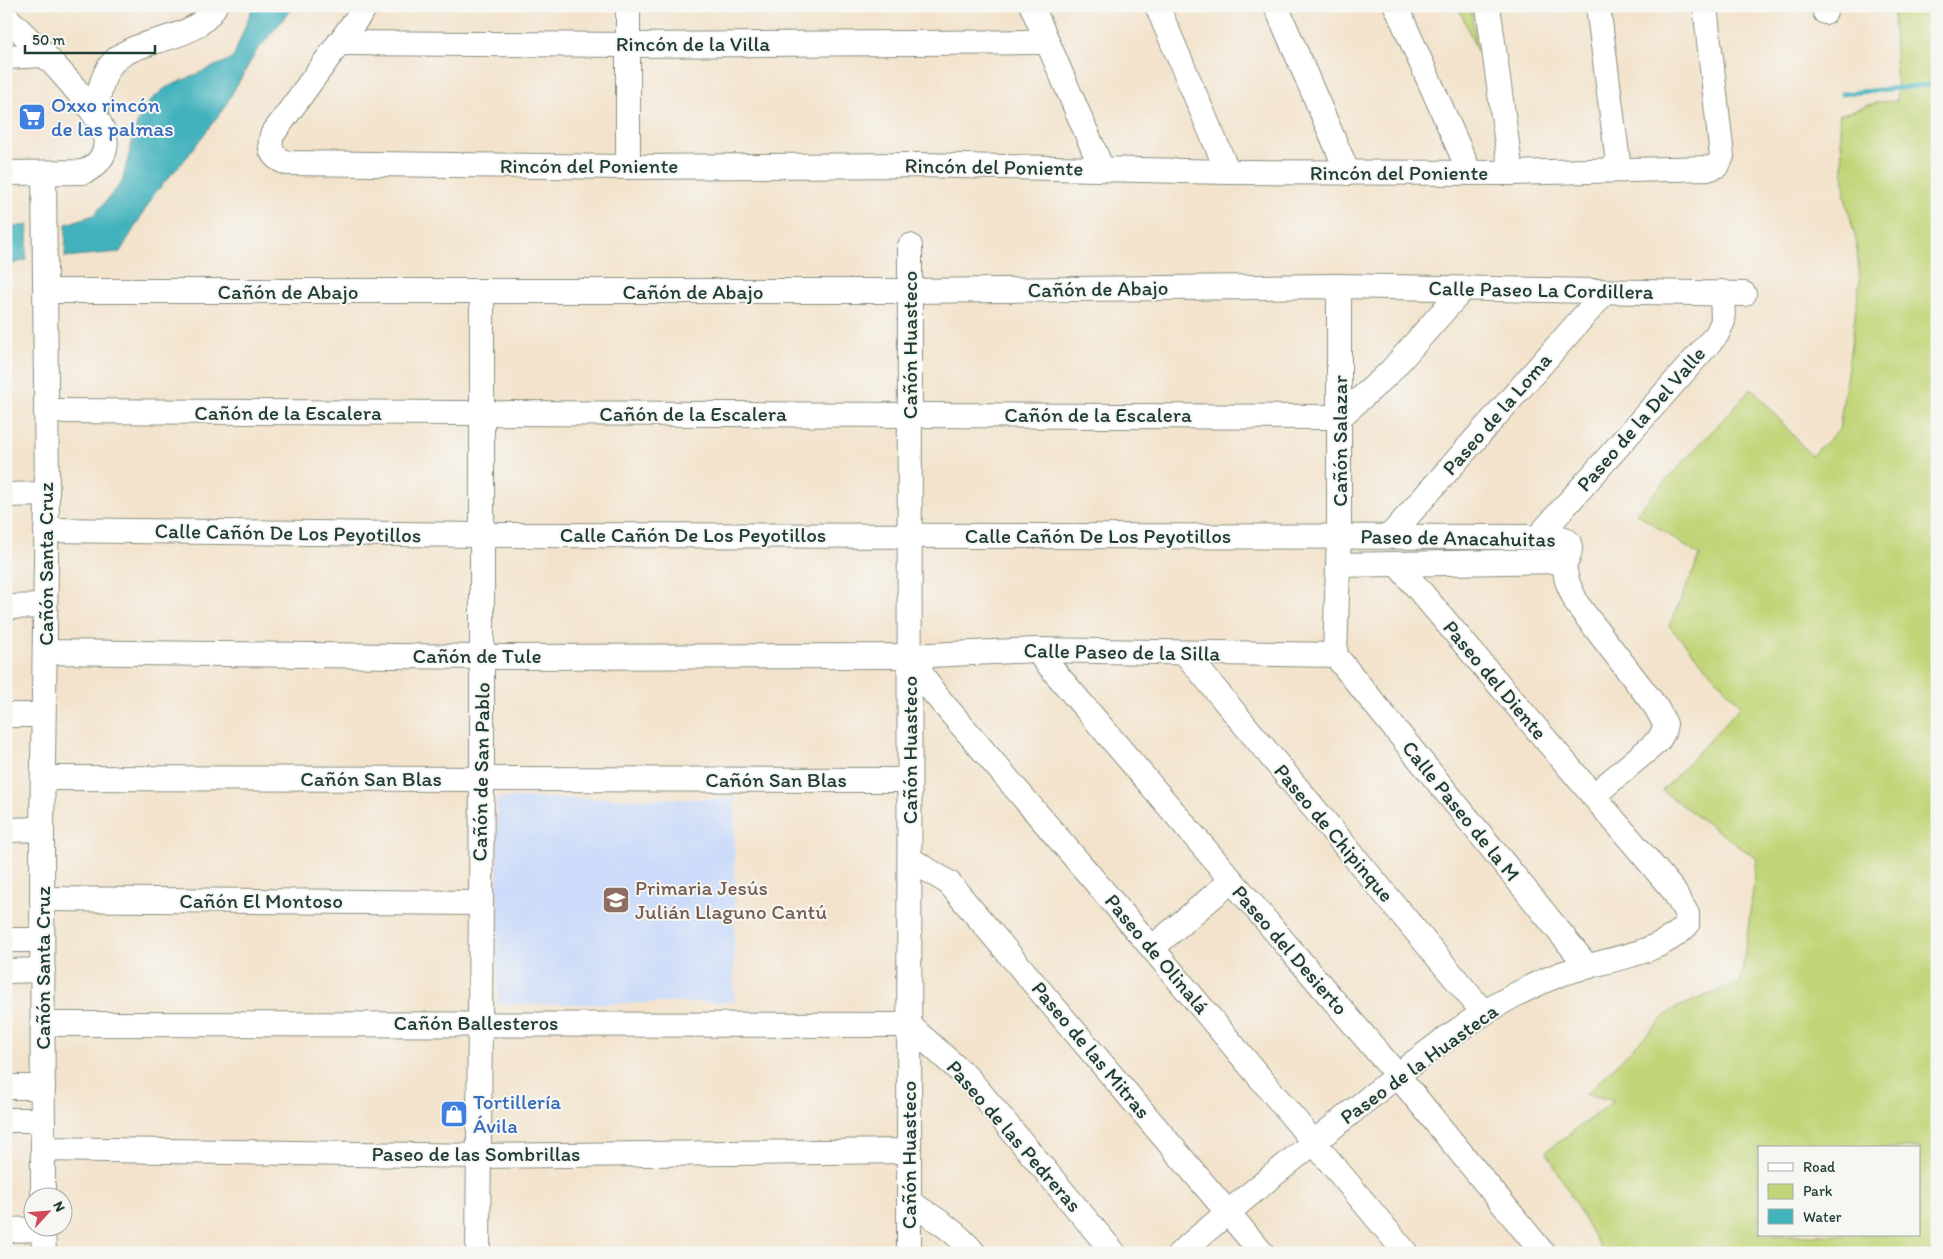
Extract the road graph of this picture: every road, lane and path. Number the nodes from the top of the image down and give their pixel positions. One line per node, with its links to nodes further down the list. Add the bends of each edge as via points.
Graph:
1 (215, 6): 17 (street, via 209,18 190,30 122,54 110,65 103,80)
2 (366, 6): 13 (street)
3 (628, 6): 14 (street)
4 (1032, 6): 12 (street)
5 (1157, 6): 21 (street)
6 (1276, 6): 24 (street)
7 (1396, 6): 25 (street)
8 (1488, 6): 26 (street)
9 (1598, 6): 20 (street)
10 (1705, 6): 20 (street, Rincón del Poniente, via 1722,156 1718,165 1711,168)
11 (6, 17): 15 (street)
12 (1047, 42): 14 (street, Rincón de la Villa); 19 (street)
13 (339, 43): 14 (street, Rincón de la Villa); 18 (street, Rincón del Poniente, via 272,136 269,145 279,160 287,163)
14 (629, 45): 18 (street)
15 (44, 55): 16 (street); 17 (street)
16 (6, 57)
17 (95, 114): 23 (street, via 105,135 101,161 84,172)
18 (628, 167): 19 (street, Rincón del Poniente)
19 (1102, 169): 21 (street, Rincón del Poniente)
20 (1619, 170): 26 (street, Rincón del Poniente)
21 (1228, 172): 24 (street, Rincón del Poniente)
22 (6, 173): 23 (street)
23 (44, 173): 30 (street, Cañón Santa Cruz)
24 (1348, 173): 25 (street, Rincón del Poniente)
25 (1470, 173): 26 (street, Rincón del Poniente)
26 (1511, 173)
27 (910, 246): 32 (street, Cañón Huasteco)
28 (1339, 286): 29 (street, Calle Paseo La Cordillera); 32 (street, Cañón de Abajo); 38 (street, Cañón Salazar)
29 (1462, 290): 33 (street, Calle Paseo La Cordillera); 38 (street, via 1389,373)
30 (46, 292): 31 (street, Cañón de Abajo); 35 (street, Cañón Santa Cruz)
31 (482, 292): 32 (street, Cañón de Abajo); 37 (street, Cañón de San Pablo)
32 (910, 292): 36 (street, Cañón Huasteco)
33 (1604, 292): 34 (street, Calle Paseo La Cordillera); 45 (street, Paseo de la Loma)
34 (1733, 293): 46 (street, Paseo de la Del Valle, via 1717,334)
35 (46, 410): 37 (street, Cañón de la Escalera); 40 (street, Cañón Santa Cruz)
36 (910, 413): 37 (street, Cañón de la Escalera); 38 (street, Cañón de la Escalera); 43 (street, Cañón Huasteco)
37 (481, 414): 42 (street, Cañón de San Pablo)
38 (1340, 417): 44 (street, Cañón Salazar)
39 (8, 494): 40 (street)
40 (47, 494): 41 (street, Cañón Santa Cruz)
41 (46, 530): 42 (street, Calle Cañón De Los Peyotillos); 50 (street, Cañón Santa Cruz)
42 (482, 535): 43 (street, Calle Cañón De Los Peyotillos); 57 (street, Cañón de San Pablo)
43 (910, 535): 44 (street, Calle Cañón De Los Peyotillos); 56 (street, Cañón Huasteco)
44 (1339, 536): 45 (street, Paseo de Anacahuitas); 48 (street, Cañón Salazar)
45 (1390, 536): 46 (street, Paseo de Anacahuitas)
46 (1538, 537): 47 (street, Paseo de Anacahuitas, via 1561,537 1568,541 1570,552)
47 (1563, 561): 49 (street, Paseo de Anacahuitas); 63 (street, via 1577,604 1656,706 1665,724 1658,740)
48 (1339, 565): 49 (street, Paseo de Anacahuitas); 55 (street, Cañón Salazar)
49 (1398, 565): 63 (street, Paseo del Diente)
50 (45, 606): 51 (street); 53 (street, Cañón Santa Cruz)
51 (6, 607)
52 (1036, 650): 54 (street, Calle Paseo de la Silla); 56 (street, Calle Paseo de la Silla); 67 (street, Paseo del Desierto)
53 (45, 652): 57 (street, Cañón de Tule); 59 (street, Cañón Santa Cruz)
54 (1185, 653): 55 (street, Calle Paseo de la Silla); 77 (street, Paseo de Chipinque)
55 (1335, 655): 74 (street, Calle Paseo de la M)
56 (910, 656): 57 (street, Cañón de Tule); 62 (street, Cañón Huasteco); 73 (street, Paseo de Olinalá, via 934,693)
57 (482, 657): 61 (street, Cañón de San Pablo)
58 (6, 715): 59 (street)
59 (44, 715): 60 (street, Cañón Santa Cruz)
60 (43, 778): 61 (street, Cañón San Blas); 64 (street, Cañón Santa Cruz)
61 (482, 779): 62 (street, Cañón San Blas); 69 (street, Cañón de San Pablo)
62 (910, 780): 66 (street, Cañón Huasteco)
63 (1593, 796): 70 (street, Paseo del Diente, via 1674,890 1687,914)
64 (42, 829): 65 (street); 68 (street, Cañón Santa Cruz)
65 (6, 830)
66 (910, 859): 80 (street, Cañón Huasteco); 92 (street, Paseo de las Mitras, via 949,883)
67 (1231, 880): 73 (street); 81 (street, Paseo del Desierto)
68 (42, 899): 69 (street, Cañón El Montoso); 72 (street, Cañón Santa Cruz)
69 (479, 903): 78 (street, Cañón de San Pablo)
70 (1687, 925): 74 (street, Paseo de la Huasteca, via 1674,937)
71 (6, 940): 72 (street)
72 (42, 940): 75 (street, Cañón Santa Cruz)
73 (1152, 948): 86 (street, Paseo de Olinalá)
74 (1588, 967): 77 (street, Paseo de la Huasteca, via 1531,986)
75 (42, 970): 76 (street); 79 (street, Cañón Santa Cruz)
76 (6, 971)
77 (1484, 1013): 81 (street, Paseo de la Huasteca)
78 (480, 1023): 79 (street, Cañón Ballesteros); 80 (street, Cañón Ballesteros); 89 (street, Cañón de San Pablo)
79 (43, 1024): 83 (street, Cañón Santa Cruz)
80 (909, 1025): 88 (street, Cañón Huasteco); 100 (street, Paseo de las Pedreras, via 969,1079)
81 (1398, 1076): 86 (street, Paseo de la Huasteca); 104 (street, Paseo del Desierto)
82 (6, 1087): 83 (street)
83 (44, 1087): 85 (street, Cañón Santa Cruz)
84 (6, 1120): 85 (street)
85 (43, 1120): 87 (street, Cañón Santa Cruz)
86 (1314, 1142): 92 (street, Paseo de la Huasteca); 103 (street, Paseo de Olinalá)
87 (43, 1149): 89 (street, Paseo de las Sombrillas); 90 (street, Cañón Santa Cruz)
88 (909, 1152): 89 (street, Paseo de las Sombrillas); 91 (street, Cañón Huasteco)
89 (479, 1156): 97 (street, Cañón de San Pablo)
90 (43, 1186)
91 (909, 1202): 98 (street, Cañón Huasteco); 99 (street, via 941,1222)
92 (1228, 1212): 101 (street, Paseo de la Huasteca); 102 (street, Paseo de las Mitras)
93 (22, 1229): 94 (street)
94 (6, 1230)
95 (43, 1236): 96 (street)
96 (44, 1253)
97 (478, 1253)
98 (909, 1253)
99 (974, 1253)
100 (1114, 1253)
101 (1180, 1253)
102 (1262, 1253)
103 (1406, 1253)
104 (1542, 1253)

